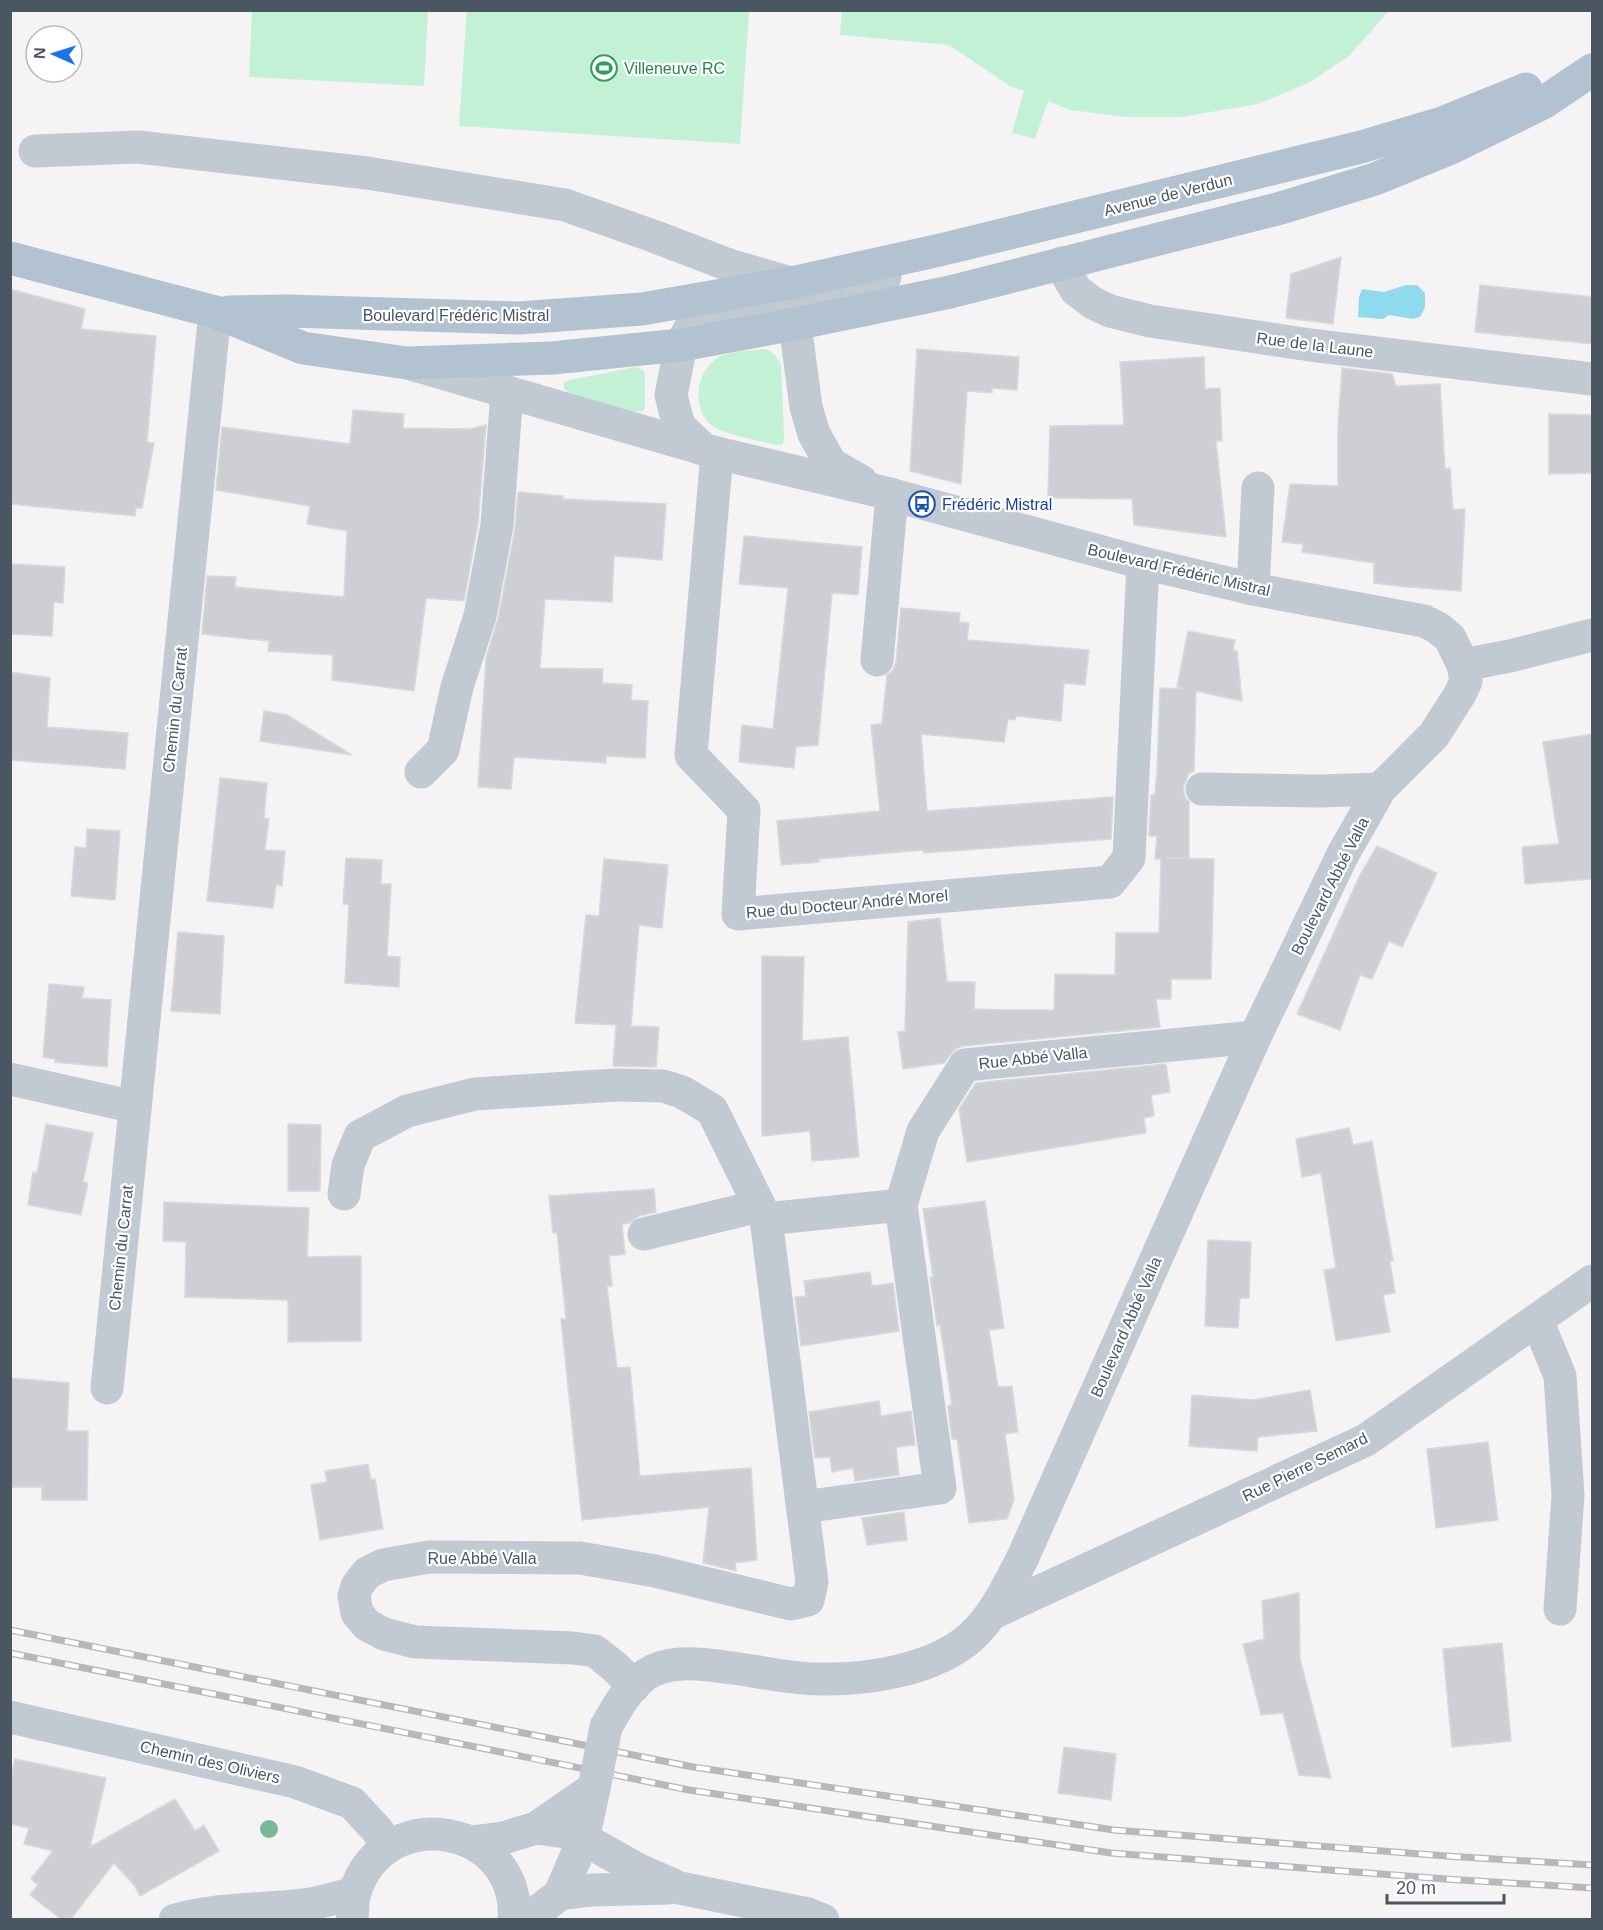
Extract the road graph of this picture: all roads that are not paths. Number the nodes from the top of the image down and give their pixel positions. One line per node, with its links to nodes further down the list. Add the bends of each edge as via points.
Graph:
1 (1593, 62): 7 (main road, Avenue de Verdun, via 1442,123 1165,195)
2 (1593, 70): 5 (main road, Avenue de Verdun, via 1543,103 1451,148 1375,179 1281,208)
3 (35, 151): 7 (street, via 138,147 367,172 565,205 729,265)
4 (10, 258): 8 (main road, Boulevard Frédéric Mistral)
5 (1062, 263): 7 (main road, Avenue de Verdun, via 950,292); 11 (street, Rue de la Laune, via 1076,290 1093,303 1150,321 1310,345)
6 (733, 293): 7 (main road, Avenue de Verdun); 8 (main road, Boulevard Frédéric Mistral, via 642,309 519,318)
7 (786, 305): 9 (main road, Boulevard Frédéric Mistral); 15 (street, Boulevard Frédéric Mistral, via 814,434 831,464)
8 (215, 312): 10 (main road, Boulevard Frédéric Mistral, via 303,348); 26 (street, Chemin du Carrat)
9 (681, 345): 10 (main road, Boulevard Frédéric Mistral, via 552,358); 13 (street, via 671,395 679,426)
10 (407, 363): 12 (street, Boulevard Frédéric Mistral)
11 (1593, 379)
12 (507, 392): 13 (street, Boulevard Frédéric Mistral); 21 (street, via 497,525 480,616 457,687 443,750)
13 (710, 451): 15 (street, Boulevard Frédéric Mistral); 16 (street, Rue du Docteur André Morel, via 691,755 744,810 738,914 1110,882 1129,858)
14 (1258, 488): 17 (street)
15 (885, 493): 16 (street, Boulevard Frédéric Mistral); 19 (street)
16 (1143, 563): 17 (street, Boulevard Frédéric Mistral)
17 (1253, 589): 20 (street, Boulevard Frédéric Mistral, via 1424,621 1450,638)
18 (1593, 635): 20 (street)
19 (876, 660)
20 (1463, 665): 23 (street, Boulevard Abbé Valla, via 1466,681 1434,735)
21 (421, 772)
22 (1202, 789): 23 (street)
23 (1380, 789): 24 (street, Boulevard Abbé Valla, via 1342,854)
24 (1256, 1037): 28 (street, Rue Abbé Valla, via 965,1065 923,1131); 36 (street, Boulevard Abbé Valla, via 1023,1557)
25 (10, 1079): 26 (street)
26 (135, 1107): 33 (street, Chemin du Carrat)
27 (344, 1194): 29 (street, Rue Abbé Valla, via 348,1165 360,1136 407,1111 475,1094 663,1086 712,1110)
28 (901, 1205): 29 (street); 34 (street, Rue Abbé Valla, via 940,1488)
29 (763, 1212): 30 (street); 34 (street, Rue Abbé Valla)
30 (644, 1234)
31 (1593, 1281): 32 (street, Rue Pierre Semard)
32 (1537, 1320): 35 (street, via 1560,1376 1568,1495); 36 (street, Rue Pierre Semard, via 1366,1440)
33 (107, 1388)
34 (803, 1507): 37 (street, Rue Abbé Valla, via 812,1582 808,1600 791,1604 656,1571 580,1558 429,1557 383,1565 368,1573 357,1586 357,1613 367,1625 384,1634 415,1641 595,1651)
35 (1560, 1609)
36 (993, 1613): 37 (street, Boulevard Abbé Valla, via 970,1638 928,1663 883,1675 819,1679 697,1664 671,1665 652,1671)
37 (634, 1686): 39 (street, Boulevard Abbé Valla, bridge, via 617,1705 606,1727)
38 (10, 1717): 43 (street, Chemin des Oliviers, via 295,1782 352,1803)
39 (594, 1788): 40 (street); 41 (street, Boulevard Abbé Valla)
40 (536, 1828): 41 (street, via 565,1832); 42 (street)
41 (583, 1840): 44 (street); 45 (street, Boulevard Abbé Valla)
42 (471, 1842): 43 (street, via 429,1833 408,1837); 48 (street, via 493,1858 508,1881)
43 (388, 1847): 46 (street, via 367,1867)
44 (680, 1888): 45 (street); 50 (street)
45 (560, 1894): 49 (street)
46 (353, 1906): 47 (street, via 234,1909)
47 (174, 1920)
48 (514, 1920)
49 (527, 1920)
50 (823, 1920)

